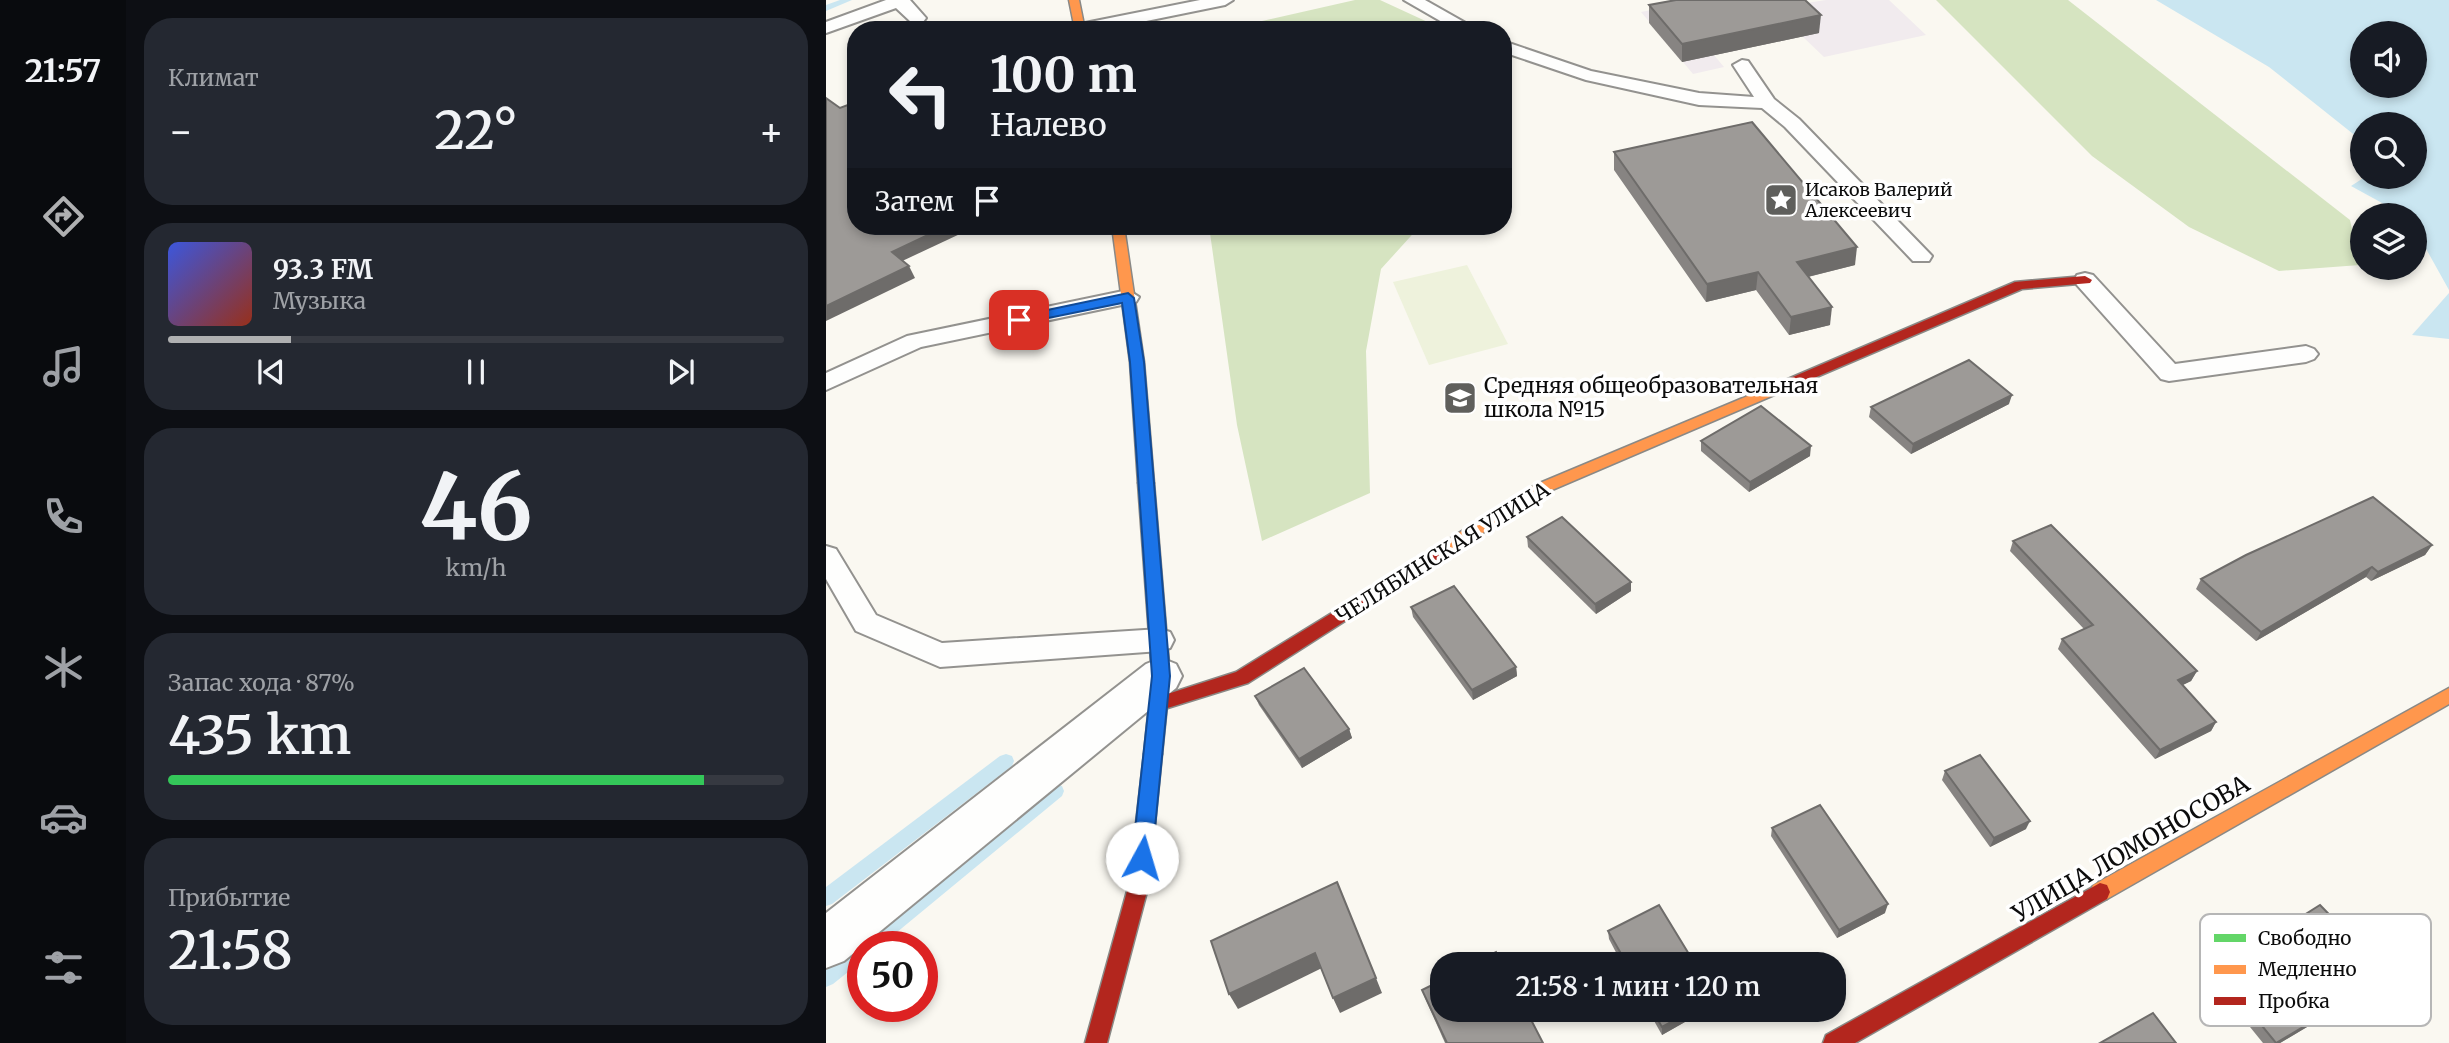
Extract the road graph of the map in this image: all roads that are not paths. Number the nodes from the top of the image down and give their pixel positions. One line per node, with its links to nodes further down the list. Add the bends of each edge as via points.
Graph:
1 (852, 0): 6 (lane)
2 (1074, 0): 8 (street)
3 (1224, 0): 9 (lane)
4 (1412, 0): 10 (lane)
5 (901, 1): 6 (lane); 7 (lane)
6 (870, 12): 11 (lane)
7 (917, 19)
8 (1078, 21)
9 (1120, 21)
10 (1453, 21)
11 (826, 28)
12 (1512, 49): 14 (lane, via 1599,78 1699,99)
13 (1742, 65): 14 (lane)
14 (1767, 103): 16 (lane)
15 (1119, 235): 18 (street)
16 (1921, 256)
17 (2085, 279): 19 (lane, via 2169,373); 22 (street, ЧЕЛЯБИНСКАЯ УЛИЦА, via 2020,285 1540,489 1242,678)
18 (1128, 298): 20 (lane, via 915,341); 22 (street, via 1137,362)
19 (2306, 354)
20 (826, 382)
21 (826, 556): 22 (lane, via 866,623 940,655)
22 (1159, 673): 24 (street, ЧЕЛЯБИНСКАЯ УЛИЦА); 25 (street, via 1139,884)
23 (2449, 695): 26 (street, УЛИЦА ЛОМОНОСОВА)
24 (826, 944)
25 (1096, 1043)
26 (1835, 1043)

